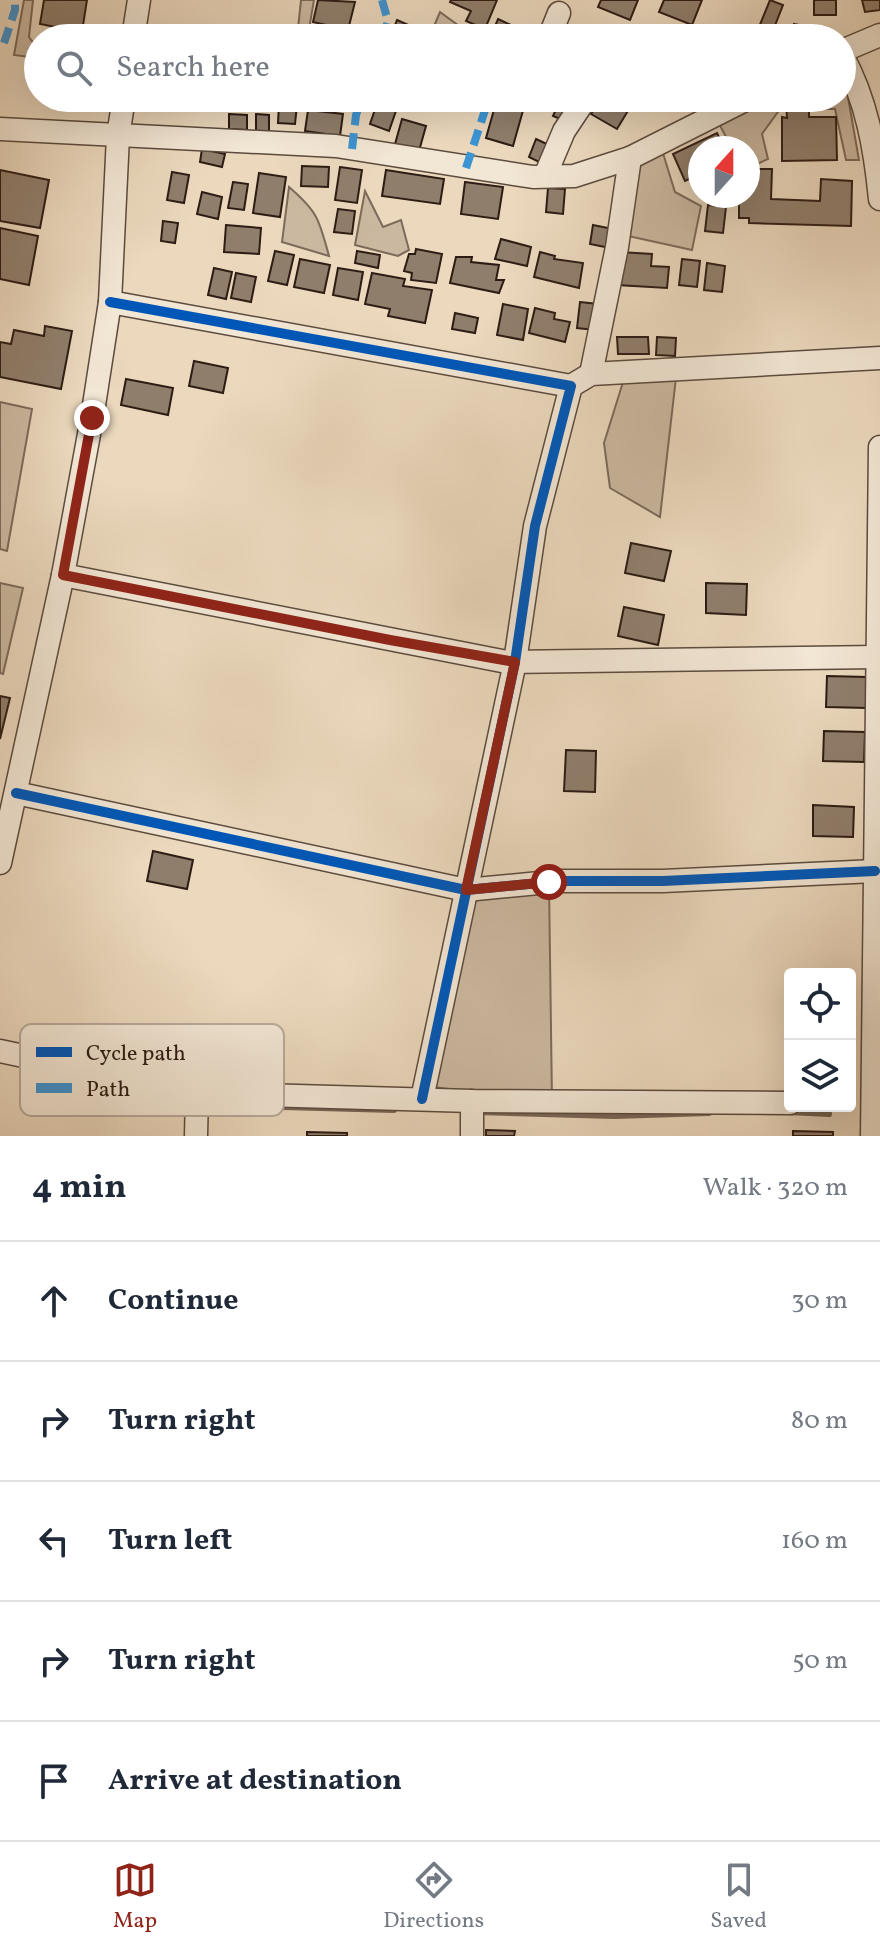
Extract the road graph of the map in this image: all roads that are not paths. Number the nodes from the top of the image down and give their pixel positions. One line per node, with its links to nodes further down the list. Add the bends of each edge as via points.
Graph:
1 (139, 0): 3 (street)
2 (559, 13): 4 (street)
3 (135, 24)
4 (555, 24)
5 (880, 35): 6 (street)
6 (856, 46)
7 (856, 88): 15 (street, via 876,152)
8 (122, 112): 12 (street)
9 (577, 112): 14 (street)
10 (721, 112): 13 (street)
11 (0, 129): 12 (street)
12 (118, 136): 14 (street, via 336,146); 16 (street)
13 (630, 158): 14 (street, via 574,176); 18 (street)
14 (545, 176)
15 (880, 199)
16 (110, 302): 19 (street); 21 (street)
17 (880, 358): 18 (street)
18 (591, 374): 19 (street)
19 (571, 386): 23 (street, via 535,526)
20 (880, 447): 22 (street)
21 (63, 575): 23 (street); 24 (street)
22 (878, 661): 23 (street); 26 (street)
23 (515, 662): 27 (street)
24 (16, 793): 25 (street); 27 (street)
25 (0, 863)
26 (875, 871): 27 (street, via 560,881); 34 (street)
27 (466, 890): 31 (street)
28 (0, 1051): 29 (street)
29 (20, 1055)
30 (284, 1095): 31 (street)
31 (422, 1099): 32 (street)
32 (472, 1101): 33 (street); 37 (street)
33 (784, 1103)
34 (867, 1104): 38 (street)
35 (196, 1116): 36 (street)
36 (196, 1136)
37 (472, 1136)
38 (872, 1136)

